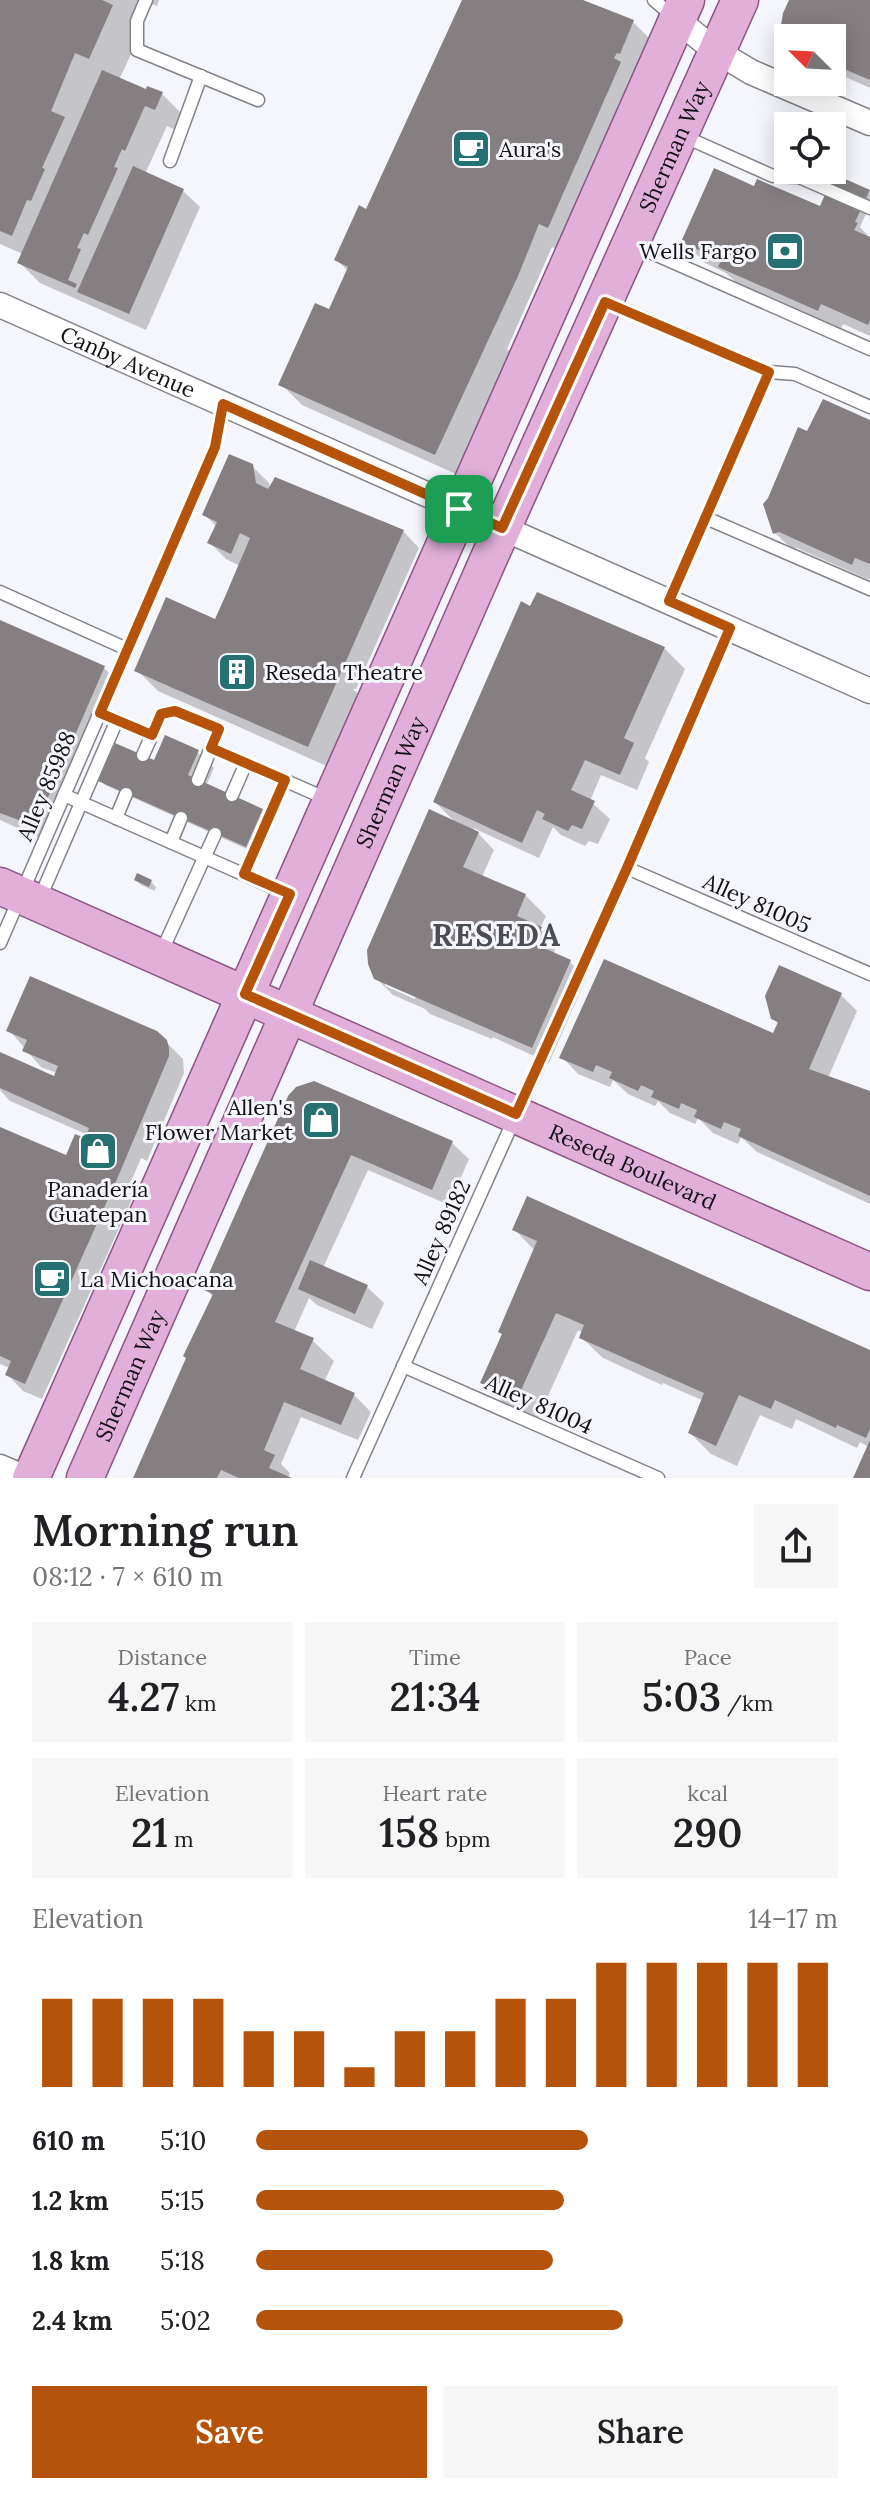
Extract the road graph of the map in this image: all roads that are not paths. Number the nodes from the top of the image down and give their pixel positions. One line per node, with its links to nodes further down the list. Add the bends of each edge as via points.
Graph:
1 (146, 0): 5 (lane, via 137,21 137,50)
2 (740, 0): 4 (main road, Sherman Way)
3 (673, 7): 4 (street); 22 (main road)
4 (716, 51): 7 (street); 10 (main road, Sherman Way)
5 (201, 76): 6 (lane); 11 (lane)
6 (258, 100)
7 (820, 112)
8 (846, 119): 9 (street)
9 (870, 123)
10 (680, 135): 12 (lane); 15 (main road, Sherman Way)
11 (170, 161)
12 (774, 176)
13 (821, 184): 14 (lane)
14 (870, 208)
15 (631, 244): 16 (main road, Sherman Way); 18 (lane)
16 (605, 302): 19 (lane); 24 (main road, Sherman Way)
17 (0, 305): 20 (street, Canby Avenue)
18 (870, 349)
19 (769, 372): 21 (lane, via 795,374); 23 (lane)
20 (223, 404): 22 (street, Canby Avenue); 29 (lane, Alley 85988, via 215,447)
21 (870, 407)
22 (459, 509): 24 (street, Canby Avenue); 42 (main road)
23 (706, 518): 25 (lane); 27 (lane)
24 (502, 528): 27 (street, Canby Avenue); 57 (main road, Sherman Way)
25 (870, 589)
26 (0, 592): 29 (lane)
27 (669, 601): 28 (street, Canby Avenue)
28 (730, 628): 30 (street, Canby Avenue); 49 (lane, Alley 89182)
29 (127, 649): 31 (lane, Alley 85988)
30 (870, 691)
31 (100, 713): 32 (lane); 40 (lane, Alley 85988)
32 (117, 720): 33 (lane); 43 (lane)
33 (152, 735): 34 (lane, via 161,714 175,711 219,729); 35 (lane)
34 (211, 748): 36 (lane); 37 (lane)
35 (143, 755)
36 (246, 763): 38 (lane); 41 (lane)
37 (198, 780)
38 (285, 780): 42 (lane); 50 (lane)
39 (126, 794): 44 (lane)
40 (64, 795): 43 (lane); 52 (lane, Alley 85988)
41 (232, 795)
42 (331, 801): 51 (main road)
43 (81, 803): 44 (lane); 52 (lane)
44 (116, 818): 47 (lane)
45 (181, 818): 47 (lane)
46 (215, 834): 48 (lane)
47 (171, 842): 48 (lane)
48 (204, 857): 50 (lane); 54 (lane)
49 (627, 868): 55 (lane, Alley 81005); 58 (lane, Alley 89182)
50 (244, 874): 51 (lane)
51 (290, 894): 56 (main road)
52 (20, 895): 53 (lane); 54 (main road, Reseda Boulevard)
53 (0, 943)
54 (159, 956): 56 (main road, Reseda Boulevard)
55 (870, 974)
56 (245, 994): 57 (main road, Reseda Boulevard); 62 (main road)
57 (289, 1014): 58 (main road, Reseda Boulevard); 63 (main road, Sherman Way)
58 (516, 1114): 59 (main road, Reseda Boulevard); 60 (lane, Alley 89182)
59 (870, 1272)
60 (403, 1366): 64 (lane, Alley 89182); 65 (lane, Alley 81004)
61 (0, 1467): 62 (street)
62 (28, 1478)
63 (85, 1478)
64 (353, 1478)
65 (658, 1478)

